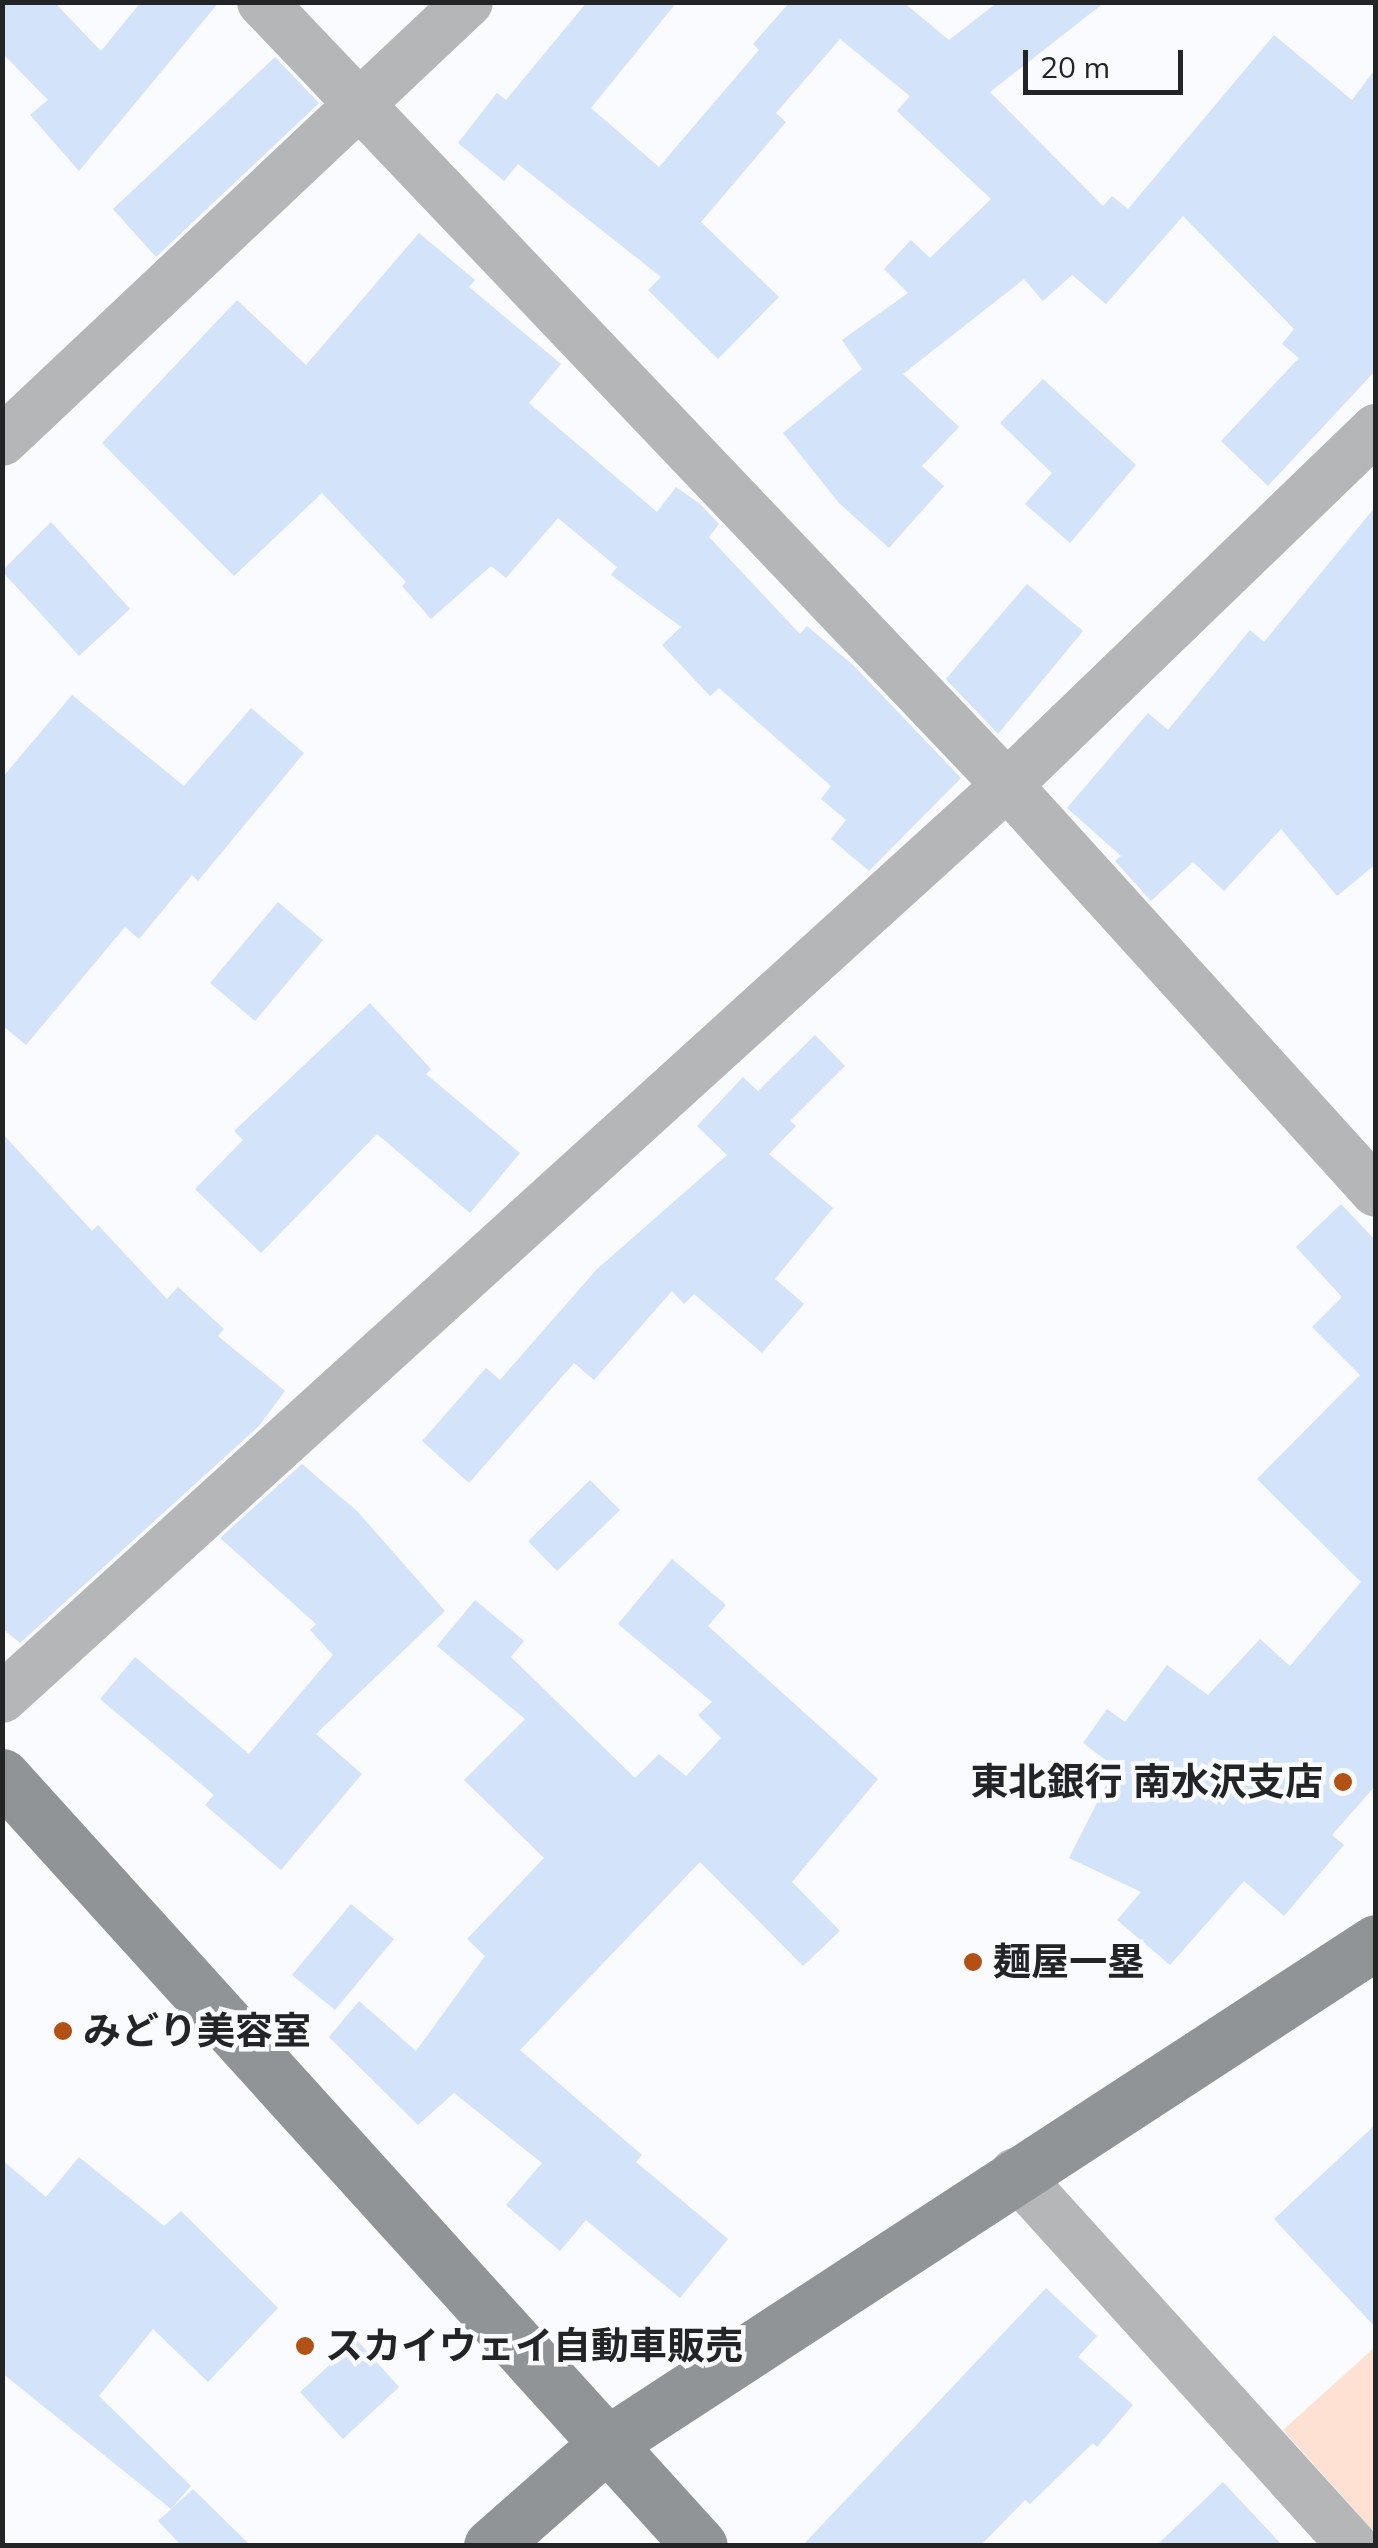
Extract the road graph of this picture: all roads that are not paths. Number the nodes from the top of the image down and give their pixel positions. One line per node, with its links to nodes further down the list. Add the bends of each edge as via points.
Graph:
1 (262, 2): 3 (street)
2 (468, 2): 3 (street)
3 (356, 106): 5 (street); 6 (street)
4 (1376, 429): 6 (street)
5 (2, 441)
6 (1007, 785): 7 (street); 8 (street)
7 (1376, 1192)
8 (2, 1698)
9 (2, 1776): 12 (street)
10 (1376, 1942): 11 (street)
11 (1014, 2173): 12 (street); 15 (street)
12 (608, 2443): 13 (street); 14 (street)
13 (490, 2546)
14 (700, 2546)
15 (1353, 2546)

